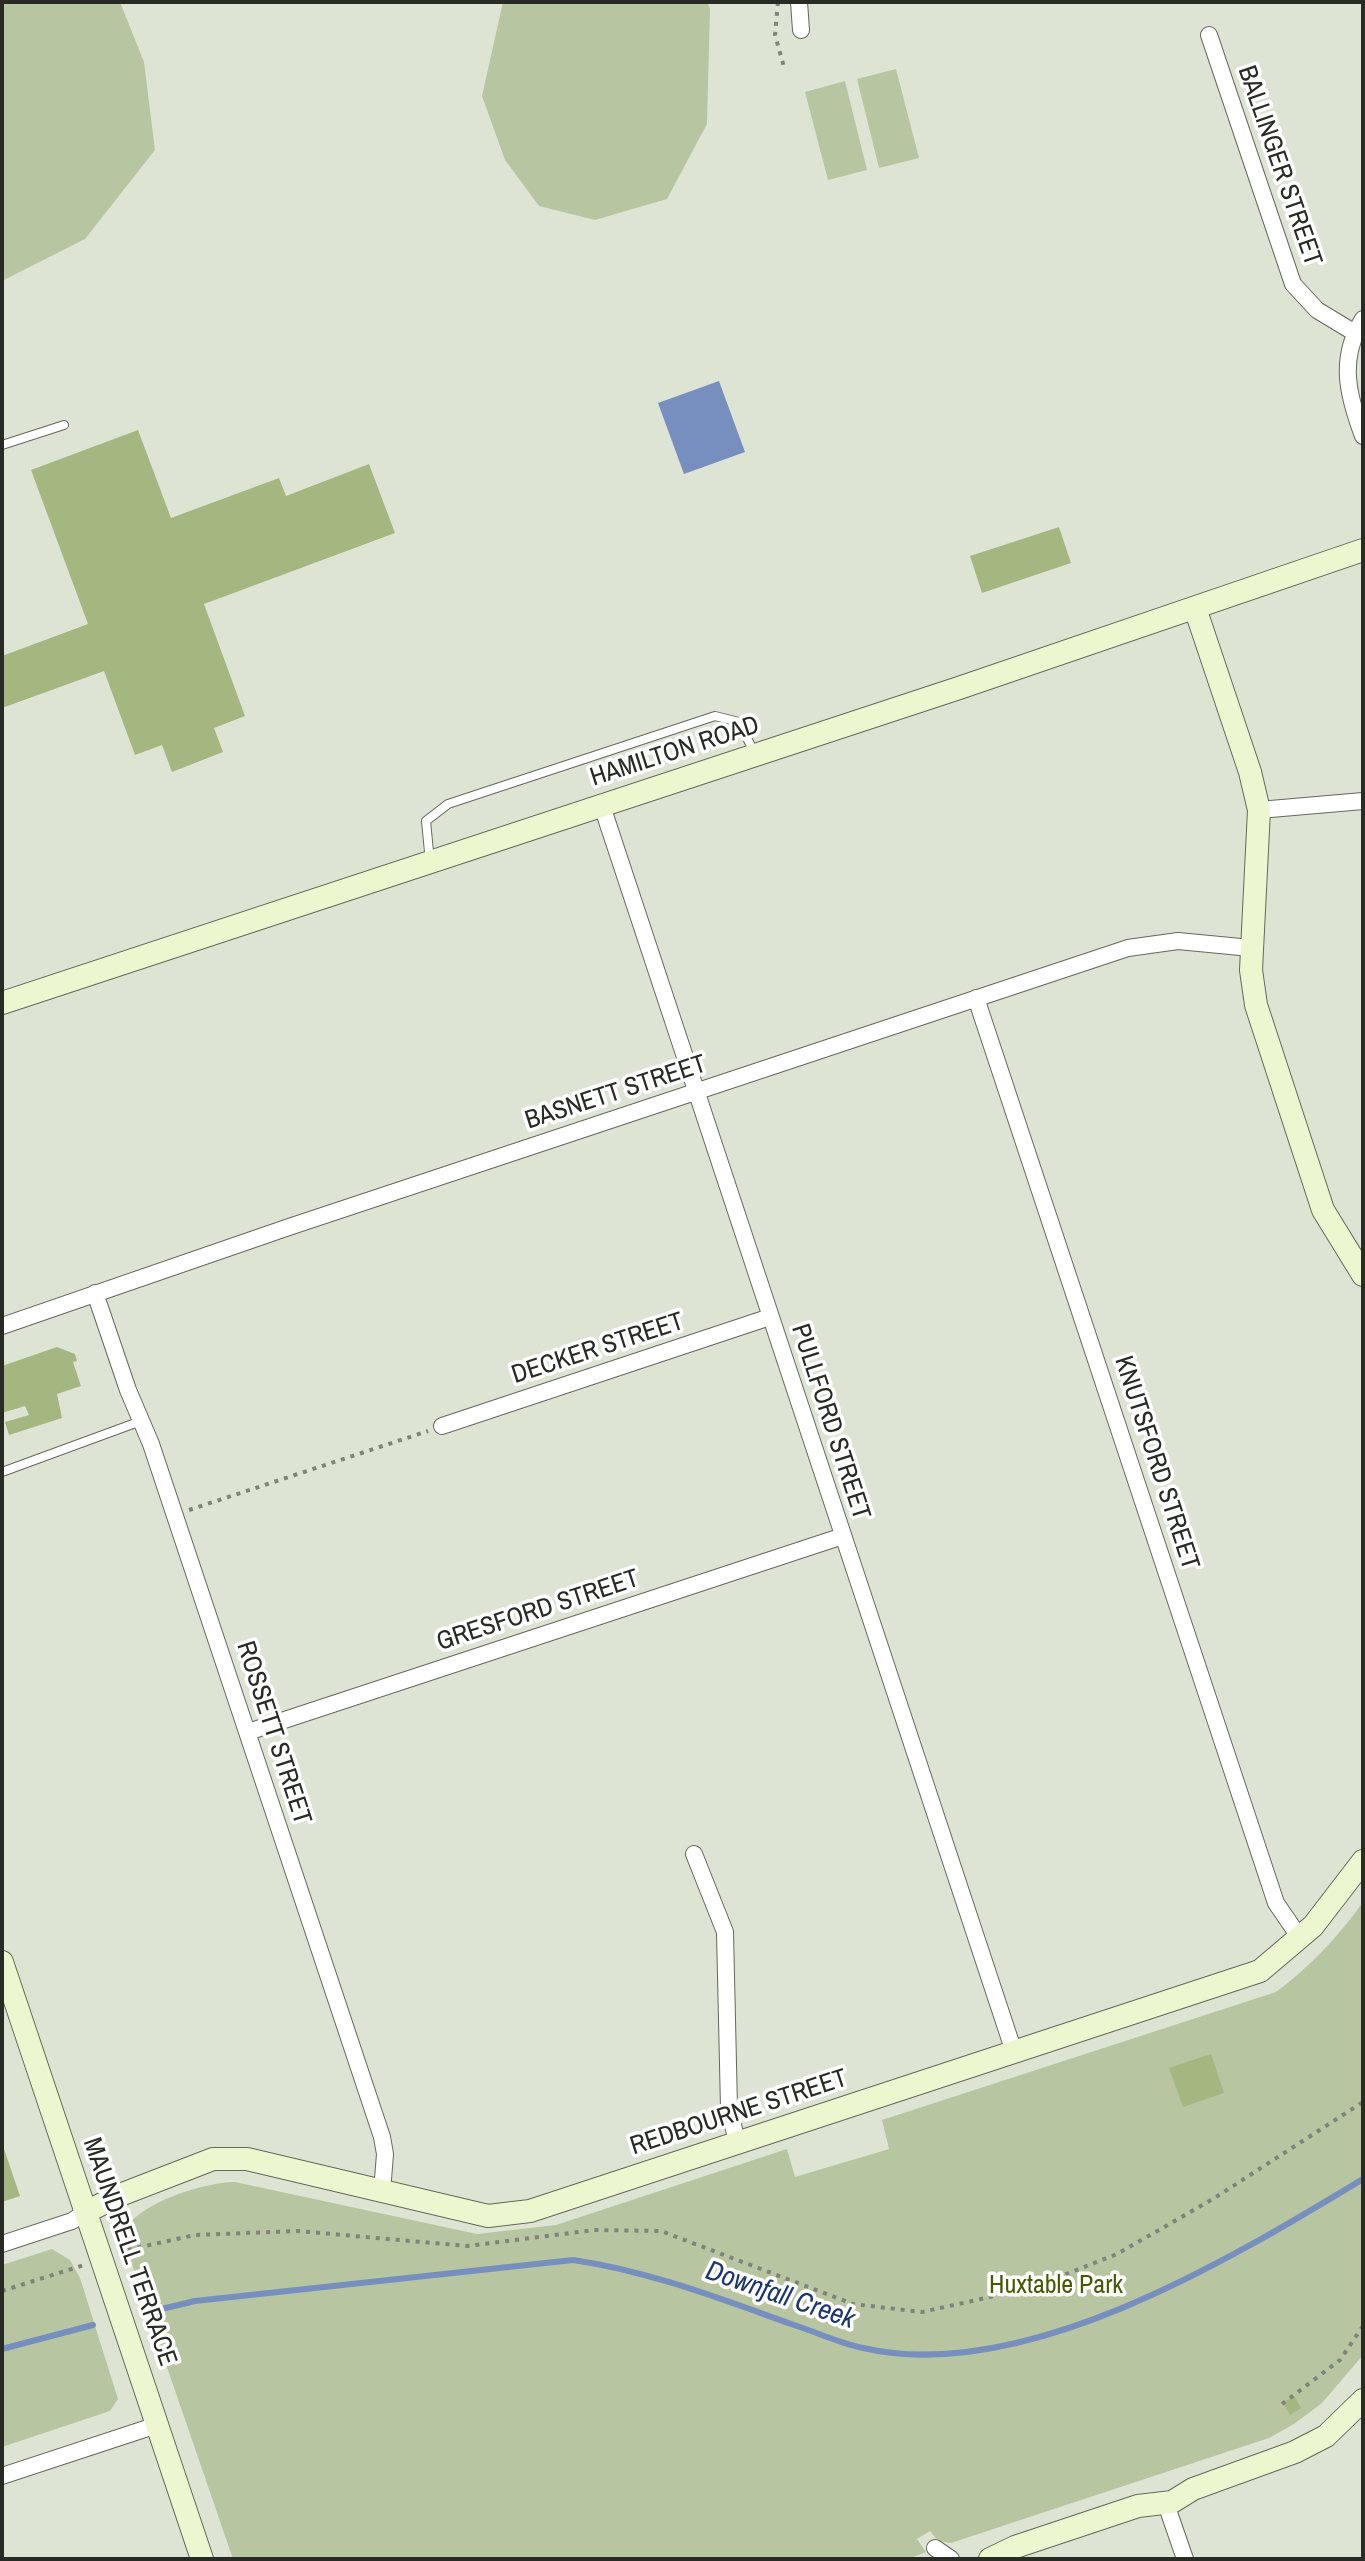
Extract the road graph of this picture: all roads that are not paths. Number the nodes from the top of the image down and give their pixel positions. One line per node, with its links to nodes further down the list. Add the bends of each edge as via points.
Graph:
1 (799, 2): 2 (street)
2 (801, 30)
3 (1209, 35): 4 (street, BALLINGER STREET, via 1293,284 1317,310)
4 (1359, 326): 6 (street, via 1346,377)
5 (64, 425): 7 (lane)
6 (1363, 436)
7 (2, 445)
8 (1363, 550): 9 (street, HAMILTON ROAD)
9 (1195, 608): 10 (street, HAMILTON ROAD); 13 (street)
10 (755, 755): 12 (street, HAMILTON ROAD); 14 (lane, via 739,722 725,716 630,744 438,808 424,827)
11 (1363, 801): 13 (street)
12 (602, 806): 14 (street, HAMILTON ROAD); 18 (street, PULLFORD STREET)
13 (1259, 810): 15 (street)
14 (430, 863): 17 (street, HAMILTON ROAD)
15 (1251, 948): 16 (street, BASNETT STREET, via 1147,943); 19 (street, via 1256,1005 1323,1210)
16 (976, 998): 18 (street, BASNETT STREET); 30 (street, KNUTSFORD STREET, via 1276,1903)
17 (2, 1003)
18 (696, 1092): 20 (street, BASNETT STREET); 21 (street, PULLFORD STREET)
19 (1363, 1275)
20 (95, 1293): 22 (street, BASNETT STREET); 23 (street, ROSSETT STREET)
21 (770, 1317): 24 (street, DECKER STREET); 26 (street, PULLFORD STREET)
22 (2, 1326)
23 (141, 1421): 25 (lane); 27 (street, ROSSETT STREET)
24 (442, 1426)
25 (2, 1472)
26 (843, 1536): 27 (street, GRESFORD STREET); 32 (street, PULLFORD STREET)
27 (248, 1732): 34 (street, ROSSETT STREET, via 382,2137)
28 (694, 1854): 33 (street, via 725,1932 728,2096)
29 (1363, 1861): 30 (street, REDBOURNE STREET)
30 (1300, 1938): 32 (street, REDBOURNE STREET, via 1272,1964 1248,1976)
31 (2, 1962): 35 (street, MAUNDRELL TERRACE)
32 (1014, 2052): 33 (street, REDBOURNE STREET)
33 (737, 2142): 34 (street, REDBOURNE STREET, via 501,2217)
34 (382, 2192): 35 (street, REDBOURNE STREET, via 222,2157)
35 (86, 2212): 36 (street); 38 (street, MAUNDRELL TERRACE)
36 (2, 2244)
37 (1363, 2400): 40 (street, via 1312,2444)
38 (157, 2425): 39 (street); 42 (street, MAUNDRELL TERRACE)
39 (2, 2476)
40 (1166, 2504): 44 (street, via 1138,2506); 45 (street)
41 (935, 2548): 43 (street)
42 (202, 2559)
43 (951, 2559)
44 (990, 2559)
45 (1185, 2559)

